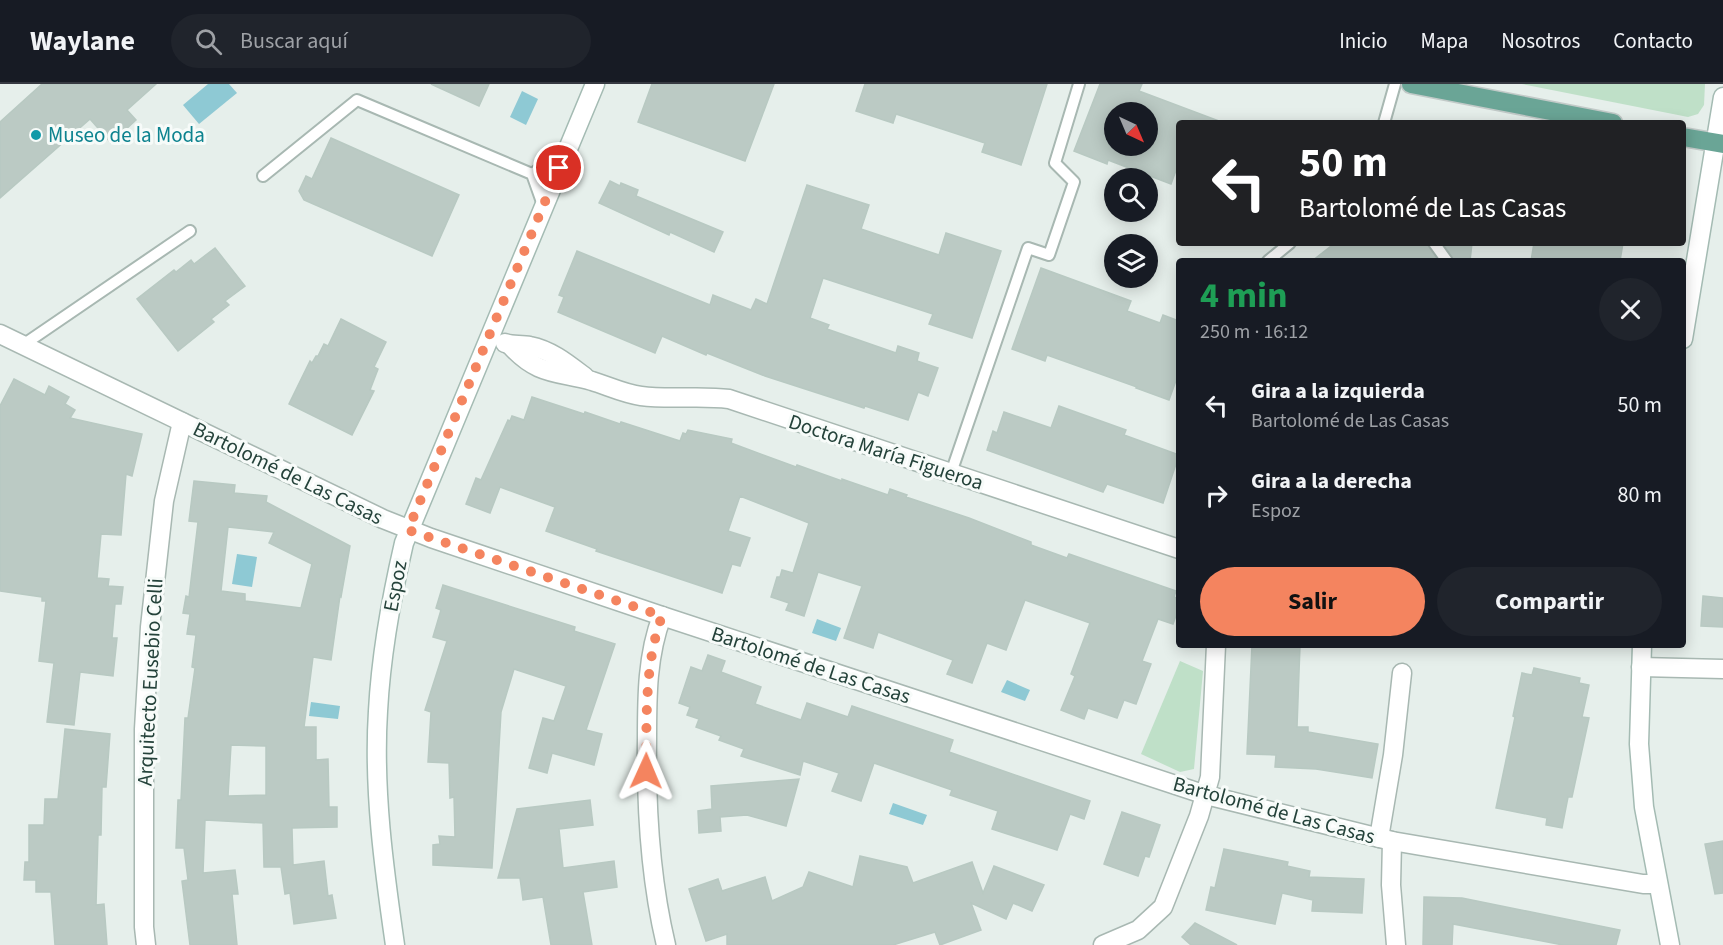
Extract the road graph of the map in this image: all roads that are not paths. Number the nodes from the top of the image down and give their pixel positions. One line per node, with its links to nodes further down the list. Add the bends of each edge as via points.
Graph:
1 (595, 84): 10 (street, Espoz)
2 (1079, 84): 22 (lane, via 1055,163 1074,182 1049,255 1028,248)
3 (1395, 84): 6 (lane)
4 (1411, 84): 7 (main road)
5 (1723, 97): 9 (street)
6 (1385, 120)
7 (1597, 120)
8 (1686, 137): 9 (main road)
9 (1720, 143): 17 (street)
10 (567, 150): 11 (lane); 13 (street, Espoz)
11 (532, 174): 12 (lane, via 357,100); 13 (lane)
12 (263, 176)
13 (544, 206): 19 (street, Espoz)
14 (190, 231): 20 (lane)
15 (1286, 246): 16 (lane)
16 (1272, 258)
17 (1686, 323)
18 (0, 334): 20 (street, Bartolomé de Las Casas)
19 (490, 336): 22 (street, Doctora María Figueroa, via 552,373 640,396 729,399); 23 (street, Espoz)
20 (23, 345): 21 (street, Bartolomé de Las Casas)
21 (182, 422): 23 (street, Bartolomé de Las Casas); 34 (street, Arquitecto Eusebio Celli, via 164,501 150,638 143,740)
22 (951, 473): 24 (street, Doctora María Figueroa)
23 (408, 530): 25 (street, Bartolomé de Las Casas); 35 (street, Espoz, via 390,608 378,714 382,839)
24 (1176, 548)
25 (662, 616): 31 (street, Bartolomé de Las Casas); 36 (street, via 650,664 646,771 655,886)
26 (1216, 648): 31 (street)
27 (1642, 648): 28 (street)
28 (1641, 667): 29 (street); 33 (street, via 1644,797)
29 (1723, 669)
30 (1402, 673): 32 (street)
31 (1206, 795): 32 (street, Bartolomé de Las Casas); 37 (street, via 1162,907 1138,930)
32 (1385, 839): 33 (street, Bartolomé de Las Casas); 38 (street)
33 (1658, 884): 39 (street)
34 (146, 945)
35 (395, 945)
36 (666, 945)
37 (1103, 945)
38 (1396, 945)
39 (1670, 945)

